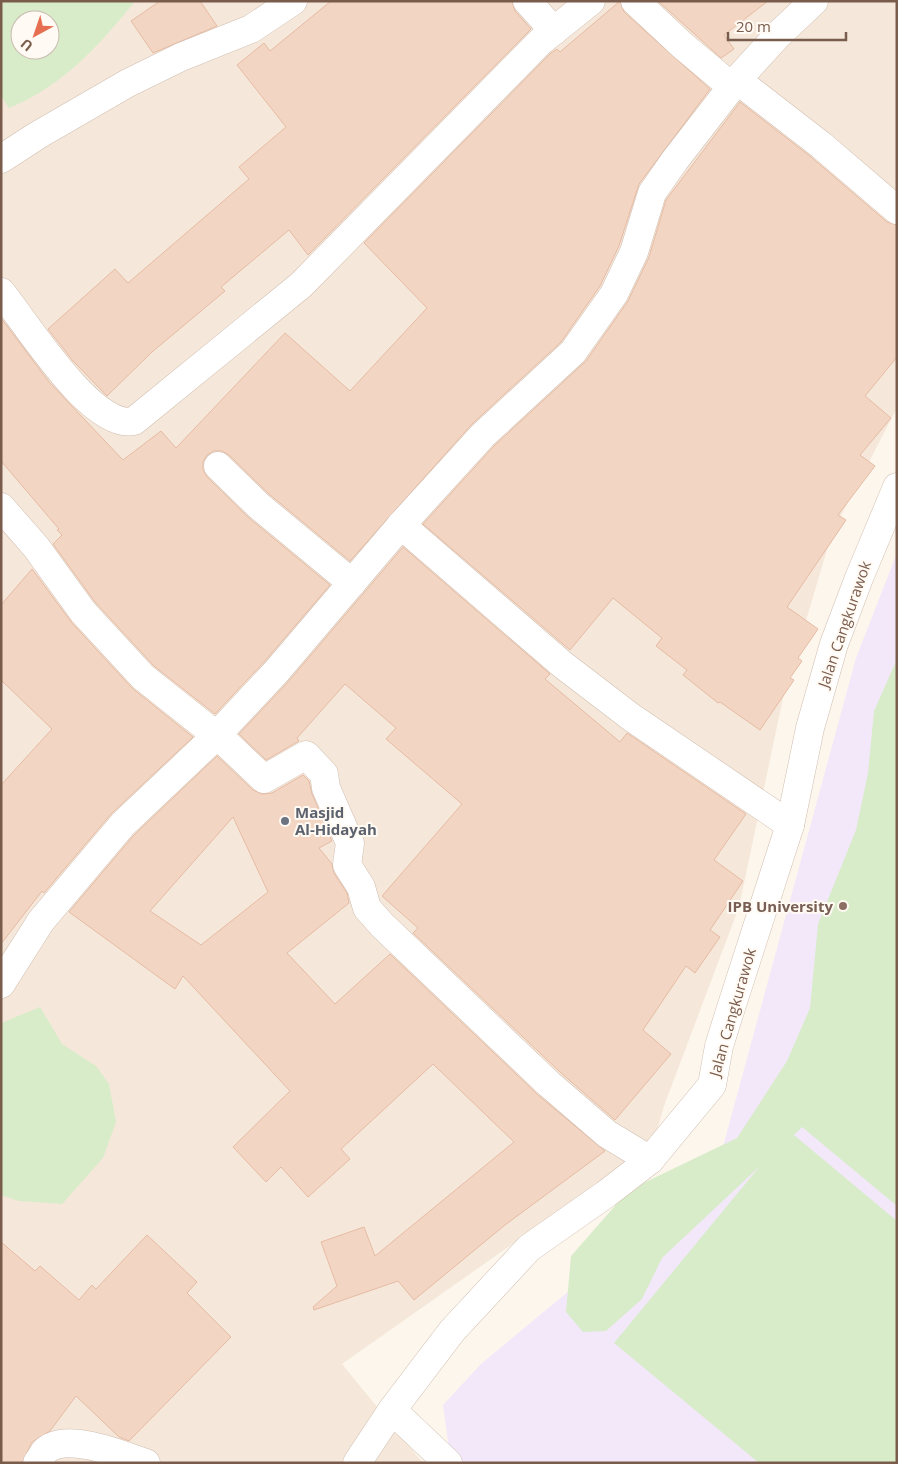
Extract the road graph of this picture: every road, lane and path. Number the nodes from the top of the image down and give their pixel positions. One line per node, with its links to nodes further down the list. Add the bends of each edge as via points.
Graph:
1 (293, 1): 8 (street, via 250,29 128,83)
2 (527, 1): 6 (street)
3 (591, 1): 6 (street)
4 (635, 1): 7 (street, via 682,45)
5 (810, 3): 7 (street)
6 (554, 31): 10 (street, via 301,285 134,421 125,423 110,418 88,401 68,380)
7 (734, 84): 9 (street, via 821,145); 14 (street, via 652,193 634,252 614,294 573,352 483,435)
8 (1, 159)
9 (897, 210)
10 (1, 292)
11 (218, 466): 15 (street, via 286,530)
12 (897, 487): 17 (street, Jalan Cangkurawok, via 834,644 810,728)
13 (1, 507): 16 (street, via 36,547 84,612 143,677)
14 (401, 525): 15 (street); 17 (street, via 563,665 631,717)
15 (352, 583): 16 (street)
16 (216, 736): 18 (street, via 123,824 41,921); 19 (street, via 264,779 306,754 324,774 326,788 350,843 347,865 361,887 367,908 398,942 549,1084 607,1134)
17 (790, 825): 19 (street, Jalan Cangkurawok, via 724,1028 712,1085)
18 (1, 984)
19 (650, 1160): 20 (street, Jalan Cangkurawok, via 529,1248 452,1330)
20 (392, 1410): 23 (street, Jalan Cangkurawok); 24 (street)
21 (37, 1463): 22 (street, via 47,1449 64,1443 81,1444)
22 (146, 1463)
23 (357, 1463)
24 (448, 1463)

